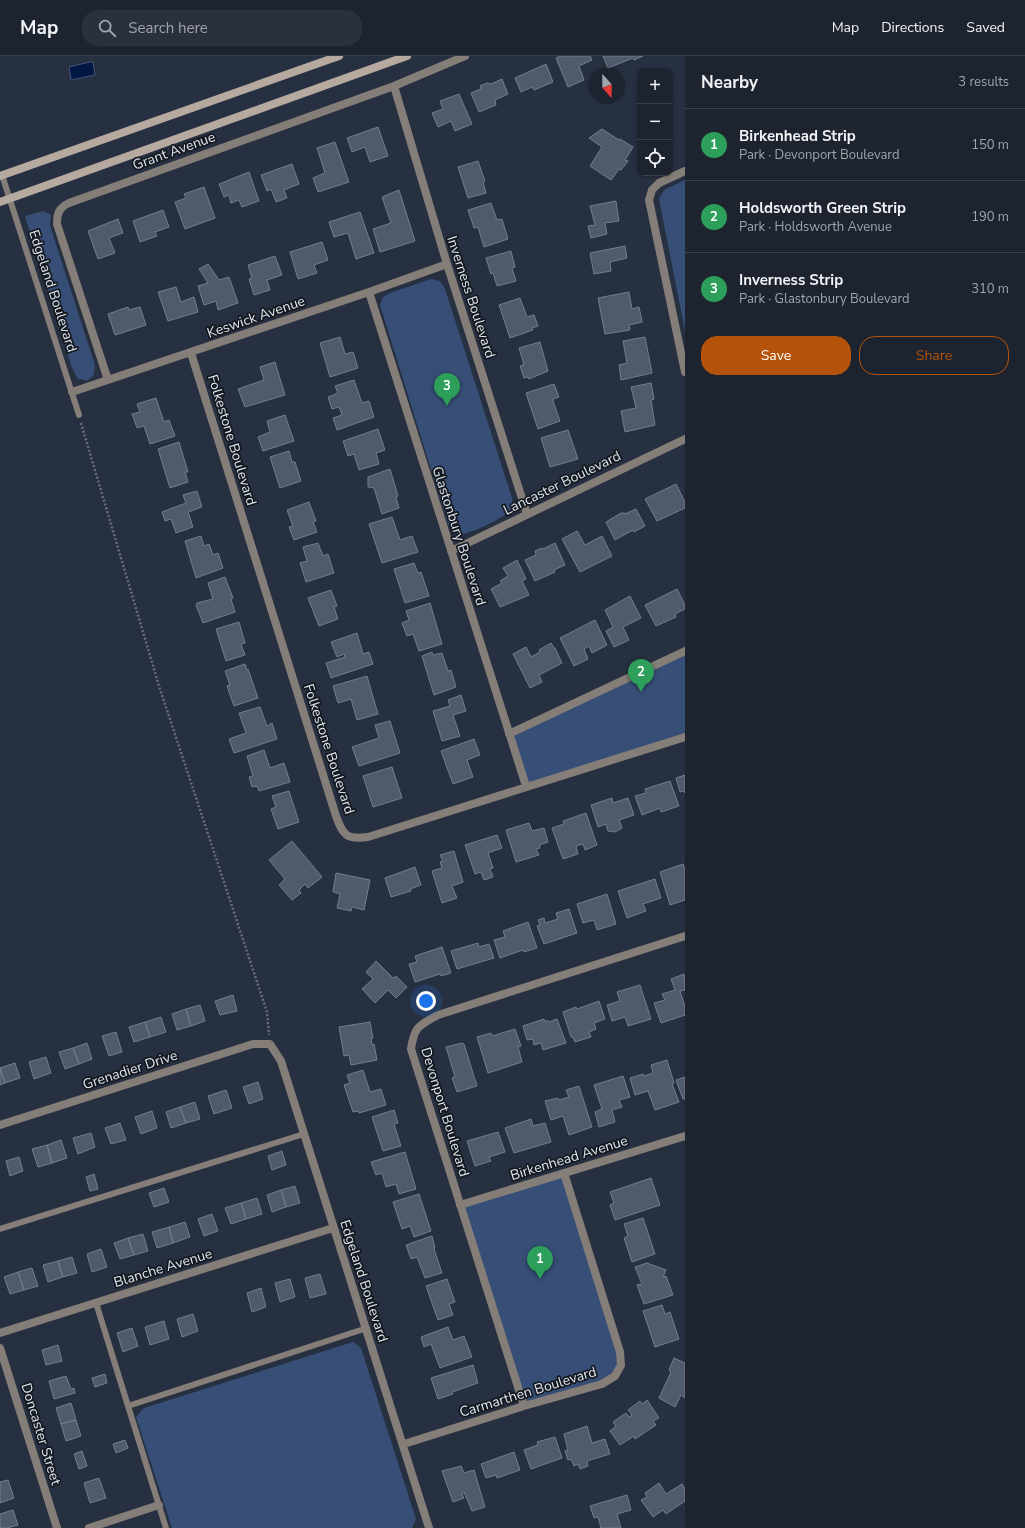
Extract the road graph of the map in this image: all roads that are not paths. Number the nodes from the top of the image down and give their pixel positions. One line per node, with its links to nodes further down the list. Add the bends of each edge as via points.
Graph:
1 (339, 56): 6 (main road)
2 (408, 56): 7 (main road, Grant Avenue)
3 (465, 56): 4 (street, Grant Avenue)
4 (394, 86): 9 (street, Inverness Boulevard); 13 (street, Grant Avenue, via 62,206 58,211 58,224)
5 (685, 171): 12 (street, via 659,183 652,190 650,200)
6 (1, 175): 7 (lane, Edgeland Boulevard)
7 (10, 198): 8 (main road, Grant Avenue); 14 (lane, Edgeland Boulevard)
8 (0, 202)
9 (447, 264): 10 (street, Keswick Avenue); 17 (street, Inverness Boulevard)
10 (369, 292): 11 (street, Keswick Avenue); 18 (street, Glastonbury Boulevard)
11 (191, 353): 13 (street, Keswick Avenue); 22 (street, Folkestone Boulevard, via 342,831 356,838 368,837)
12 (685, 372)
13 (108, 380): 14 (street, Keswick Avenue)
14 (72, 392): 15 (lane, Edgeland Boulevard)
15 (79, 416)
16 (685, 439): 17 (street, Lancaster Boulevard)
17 (527, 514): 18 (street, Lancaster Boulevard)
18 (451, 551): 20 (street, Glastonbury Boulevard)
19 (685, 651): 20 (street)
20 (509, 734): 22 (street, Glastonbury Boulevard)
21 (685, 737): 22 (street, Folkestone Boulevard)
22 (526, 786)
23 (685, 936): 29 (street, Devonport Boulevard, via 438,1015 420,1024 412,1036 411,1049)
24 (270, 1044): 25 (street, Grenadier Drive, via 253,1044); 26 (street, Edgeland Boulevard, via 281,1061)
25 (0, 1125)
26 (304, 1134): 30 (street, Edgeland Boulevard); 31 (lane)
27 (685, 1136): 28 (street, Birkenhead Avenue)
28 (564, 1173): 29 (street, Birkenhead Avenue); 37 (street, Carmarthen Boulevard, via 620,1352 621,1365 615,1376 602,1384)
29 (460, 1205): 37 (street, Devonport Boulevard)
30 (333, 1228): 32 (street, Blanche Avenue); 33 (street, Edgeland Boulevard)
31 (0, 1229)
32 (96, 1303): 34 (street, Blanche Avenue); 36 (lane)
33 (367, 1328): 36 (lane); 38 (street, Edgeland Boulevard)
34 (0, 1333)
35 (0, 1348): 40 (street, Doncaster Street)
36 (128, 1406): 39 (lane)
37 (524, 1406): 38 (street, Carmarthen Boulevard)
38 (404, 1444): 43 (street, Edgeland Boulevard)
39 (159, 1506): 41 (street); 42 (lane)
40 (57, 1528)
41 (89, 1528)
42 (166, 1528)
43 (429, 1528)

